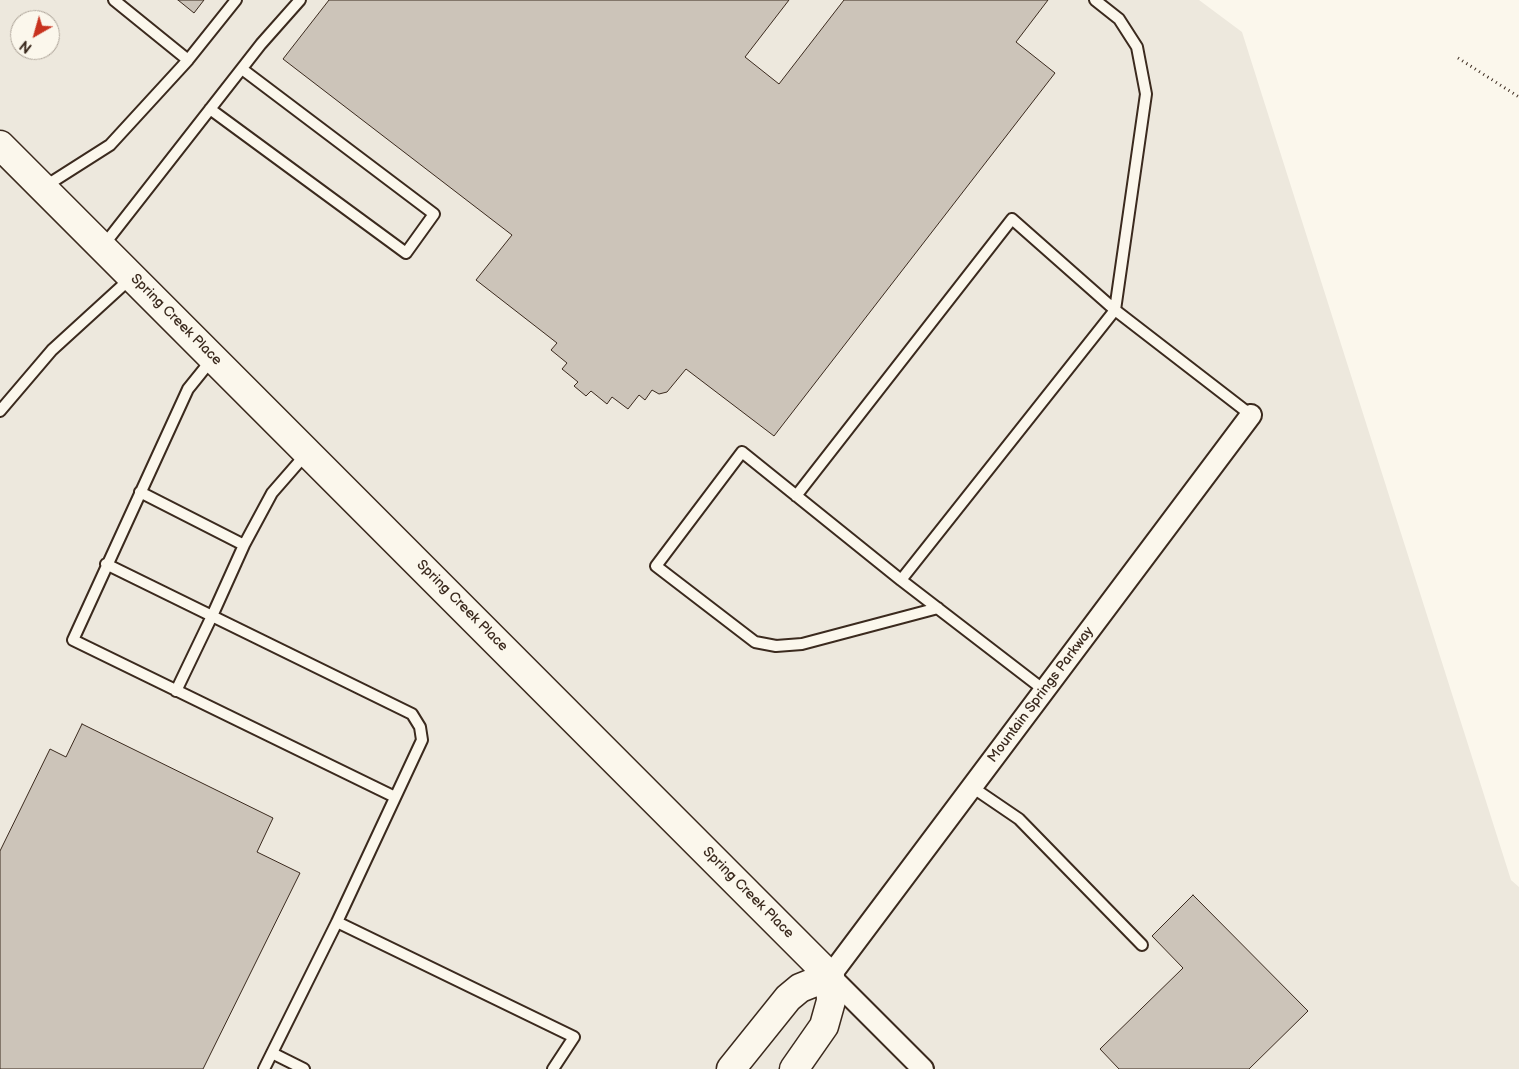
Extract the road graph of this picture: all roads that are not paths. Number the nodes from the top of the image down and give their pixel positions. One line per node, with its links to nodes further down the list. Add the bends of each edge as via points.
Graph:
1 (114, 0): 5 (lane)
2 (236, 0): 5 (lane)
3 (300, 0): 6 (lane)
4 (1094, 0): 12 (lane, via 1119,20 1137,47 1146,94)
5 (188, 60): 9 (lane, via 110,145)
6 (242, 69): 7 (lane); 7 (lane, via 434,214 406,253)
7 (210, 109): 10 (lane)
8 (0, 144): 9 (street, Spring Creek Place)
9 (44, 188): 10 (street, Spring Creek Place)
10 (102, 247): 11 (street, Spring Creek Place)
11 (132, 277): 13 (street, Spring Creek Place); 14 (lane, via 52,350)
12 (1115, 310): 15 (lane); 18 (lane, via 1012,219); 21 (lane)
13 (213, 357): 16 (street, Spring Creek Place); 17 (lane, via 188,389)
14 (0, 411)
15 (1251, 415): 24 (street, Mountain Springs Parkway)
16 (308, 451): 19 (lane, via 272,493); 30 (street, Spring Creek Place)
17 (140, 492): 19 (lane); 20 (lane)
18 (796, 496): 21 (lane); 22 (lane, via 742,452 656,566 755,642 776,646 802,644)
19 (244, 545): 23 (lane)
20 (106, 564): 23 (lane); 25 (lane, via 73,640)
21 (901, 580): 22 (lane)
22 (938, 608): 24 (lane)
23 (212, 616): 25 (lane); 27 (lane, via 412,714 420,727 422,740)
24 (1044, 690): 26 (street, Mountain Springs Parkway)
25 (176, 691): 27 (lane)
26 (972, 787): 29 (lane, via 1019,819); 30 (street, Mountain Springs Parkway)
27 (395, 797): 28 (lane)
28 (337, 922): 31 (lane); 34 (lane, via 574,1038)
29 (1142, 945)
30 (830, 976): 35 (street, via 800,988 788,998); 36 (street, via 832,1001 824,1026); 37 (street, Spring Creek Place)
31 (272, 1053): 32 (lane); 33 (lane)
32 (264, 1069)
33 (304, 1069)
34 (553, 1069)
35 (731, 1069)
36 (794, 1069)
37 (923, 1069)

